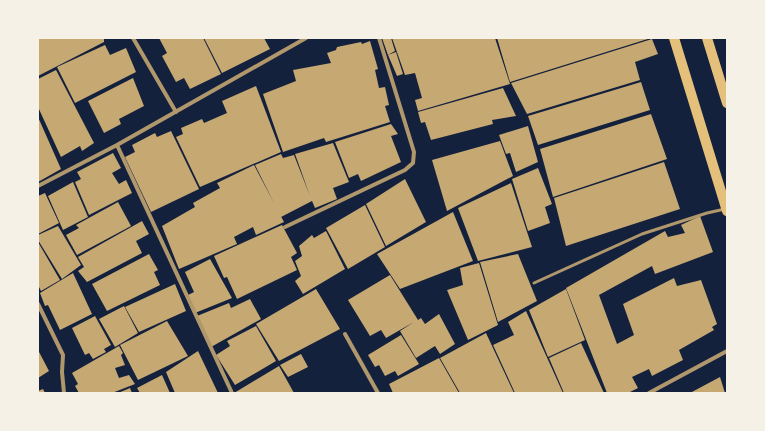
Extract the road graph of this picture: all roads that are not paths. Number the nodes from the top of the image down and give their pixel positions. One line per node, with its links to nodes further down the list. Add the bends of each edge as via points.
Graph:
1 (133, 38): 7 (street)
2 (306, 38): 7 (street)
3 (379, 38): 11 (street, via 414,152 413,163 405,170)
4 (674, 38): 10 (main road)
5 (708, 38): 6 (main road)
6 (727, 103)
7 (176, 112): 8 (street)
8 (117, 145): 9 (street); 17 (street)
9 (38, 186)
10 (727, 209): 12 (lane, via 642,234)
11 (285, 227)
12 (534, 283)
13 (38, 304): 16 (street, via 63,355)
14 (345, 334): 18 (street)
15 (727, 351): 19 (street)
16 (64, 393)
17 (232, 393)
18 (378, 393)
19 (649, 393)

